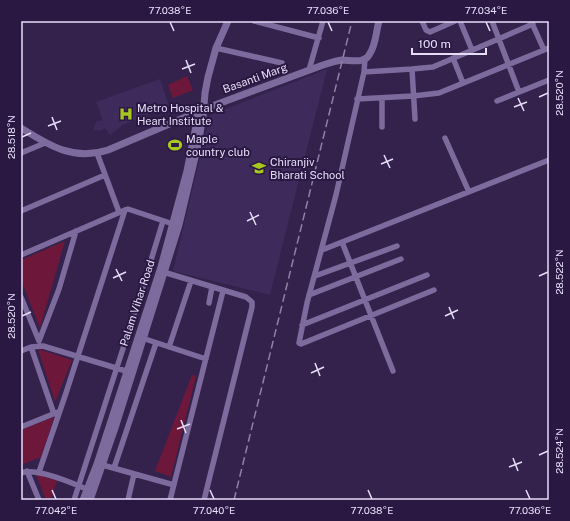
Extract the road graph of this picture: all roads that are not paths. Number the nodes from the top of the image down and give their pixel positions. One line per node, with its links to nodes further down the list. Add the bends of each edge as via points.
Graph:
1 (228, 21): 12 (street, Palam Vihar Road)
2 (254, 21): 10 (street)
3 (323, 21): 10 (street)
4 (379, 21): 15 (street, via 369,56)
5 (422, 21): 6 (street, via 426,30 430,32)
6 (455, 21)
7 (460, 21): 14 (street)
8 (492, 21): 11 (street)
9 (532, 23): 11 (street); 13 (street)
10 (318, 38): 20 (street)
11 (499, 38): 14 (street); 18 (street)
12 (216, 48): 17 (street); 29 (street, Palam Vihar Road)
13 (546, 49): 18 (street)
14 (472, 50): 16 (street)
15 (365, 58): 20 (street, Basanti Marg, via 358,61 342,60); 21 (street)
16 (453, 58): 19 (street, via 433,67); 23 (street)
17 (282, 63)
18 (509, 64): 23 (street); 24 (street)
19 (412, 69): 21 (street); 25 (street)
20 (309, 70): 29 (street, Basanti Marg)
21 (364, 72): 27 (street)
22 (549, 80): 24 (street)
23 (463, 84): 25 (street, via 433,94)
24 (519, 92): 28 (street)
25 (413, 96): 26 (street); 30 (street)
26 (382, 98): 27 (street); 31 (street)
27 (357, 99): 47 (street)
28 (497, 100)
29 (203, 110): 36 (street, Basanti Marg); 43 (street, Palam Vihar Road, via 198,116); 51 (street, Palam Vihar Road, via 190,182 179,225)
30 (415, 119)
31 (382, 127)
32 (21, 128): 34 (street, Basanti Marg)
33 (445, 138): 39 (street)
34 (45, 143): 35 (street); 36 (street, Basanti Marg, via 75,154)
35 (21, 153)
36 (97, 153): 38 (street)
37 (549, 160): 39 (street)
38 (105, 175): 40 (street); 41 (street)
39 (469, 192): 45 (street)
40 (21, 211)
41 (122, 211): 42 (street, via 128,210); 44 (street); 71 (street)
42 (163, 221): 43 (street); 73 (street)
43 (173, 224): 51 (street, Palam Vihar Road)
44 (76, 231): 48 (street); 66 (street, via 59,289)
45 (342, 242): 47 (street); 50 (street)
46 (396, 246): 50 (street)
47 (322, 250): 53 (street)
48 (21, 255)
49 (401, 259): 54 (street)
50 (350, 264): 53 (street); 54 (street)
51 (162, 271): 55 (street); 65 (street, Palam Vihar Road)
52 (427, 275): 61 (street)
53 (315, 276): 59 (street)
54 (356, 278): 59 (street); 61 (street)
55 (191, 281): 56 (street); 69 (street)
56 (212, 287): 58 (street); 62 (street)
57 (434, 290): 63 (street)
58 (223, 291): 72 (street); 92 (street, via 249,298 252,304)
59 (309, 295): 64 (street)
60 (21, 297): 66 (street)
61 (364, 300): 63 (street); 64 (street)
62 (209, 303)
63 (371, 316): 64 (street, via 300,344); 75 (street)
64 (302, 325)
65 (140, 338): 67 (street); 74 (street, Palam Vihar Road); 78 (street, Palam Vihar Road)
66 (39, 343): 68 (street); 71 (street)
67 (156, 343): 69 (street); 79 (street)
68 (31, 347): 70 (street); 76 (street)
69 (169, 347): 72 (street)
70 (21, 351)
71 (78, 356): 73 (street); 76 (street)
72 (206, 359): 83 (street)
73 (116, 368): 74 (street); 84 (street)
74 (126, 371): 78 (street, Palam Vihar Road)
75 (393, 371)
76 (57, 413): 77 (street); 81 (street)
77 (21, 427)
78 (100, 464): 79 (street); 85 (street, Palam Vihar Road)
79 (114, 468): 82 (street)
80 (24, 472): 81 (street); 86 (street)
81 (39, 472): 84 (street)
82 (134, 474): 83 (street); 90 (street)
83 (174, 485): 91 (street)
84 (79, 486): 85 (street); 87 (street)
85 (90, 491): 88 (street, Palam Vihar Road); 89 (street, Palam Vihar Road)
86 (39, 500)
87 (74, 500)
88 (83, 500)
89 (90, 500)
90 (128, 500)
91 (170, 500)
92 (204, 500)

